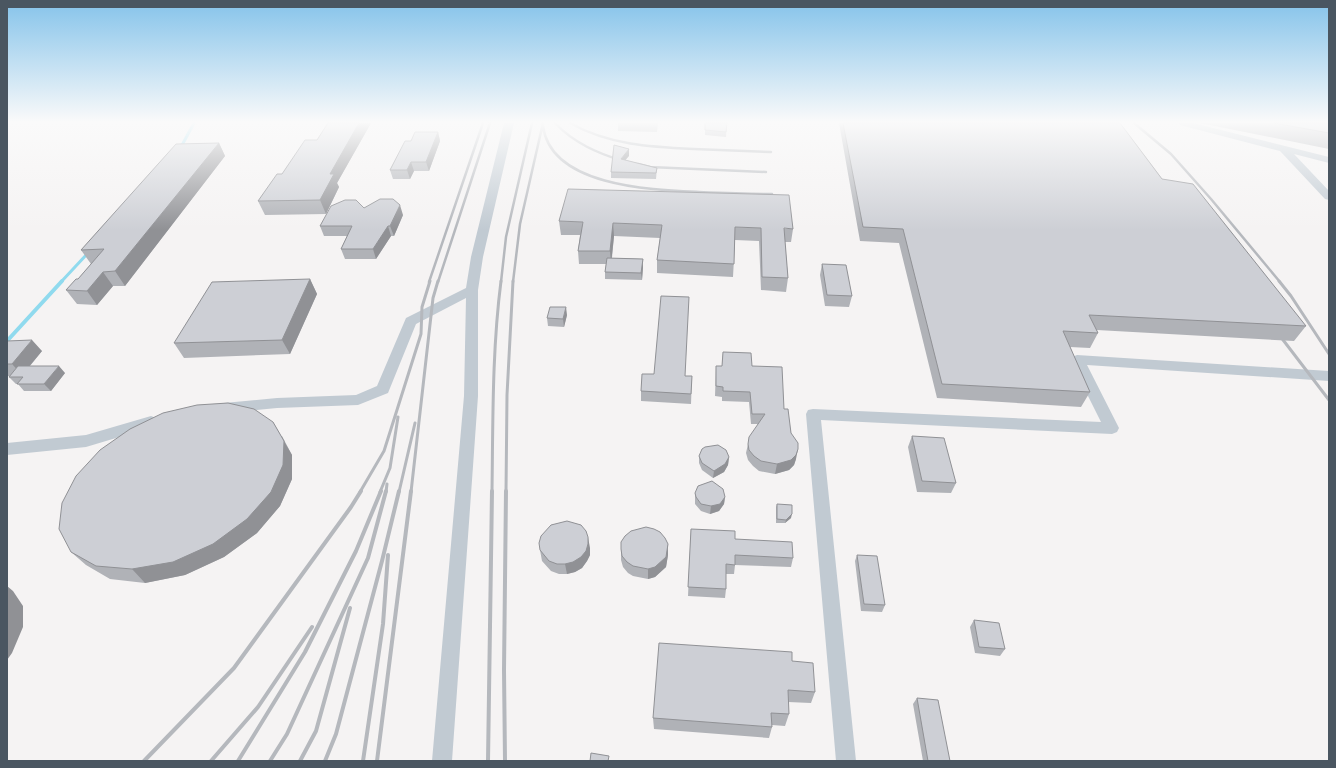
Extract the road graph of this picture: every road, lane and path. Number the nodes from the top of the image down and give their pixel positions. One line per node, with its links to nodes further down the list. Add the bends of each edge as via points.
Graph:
1 (500, 159): 4 (lane, via 477,257)
2 (1293, 159): 3 (lane)
3 (1329, 197)
4 (472, 290): 6 (lane, via 411,321 383,389 358,400); 9 (lane, via 470,404)
5 (1329, 376): 10 (lane, via 1077,360 1112,428 813,414)
6 (210, 409)
7 (166, 418): 8 (lane, via 86,441)
8 (7, 449)
9 (442, 761)
10 (846, 761)

